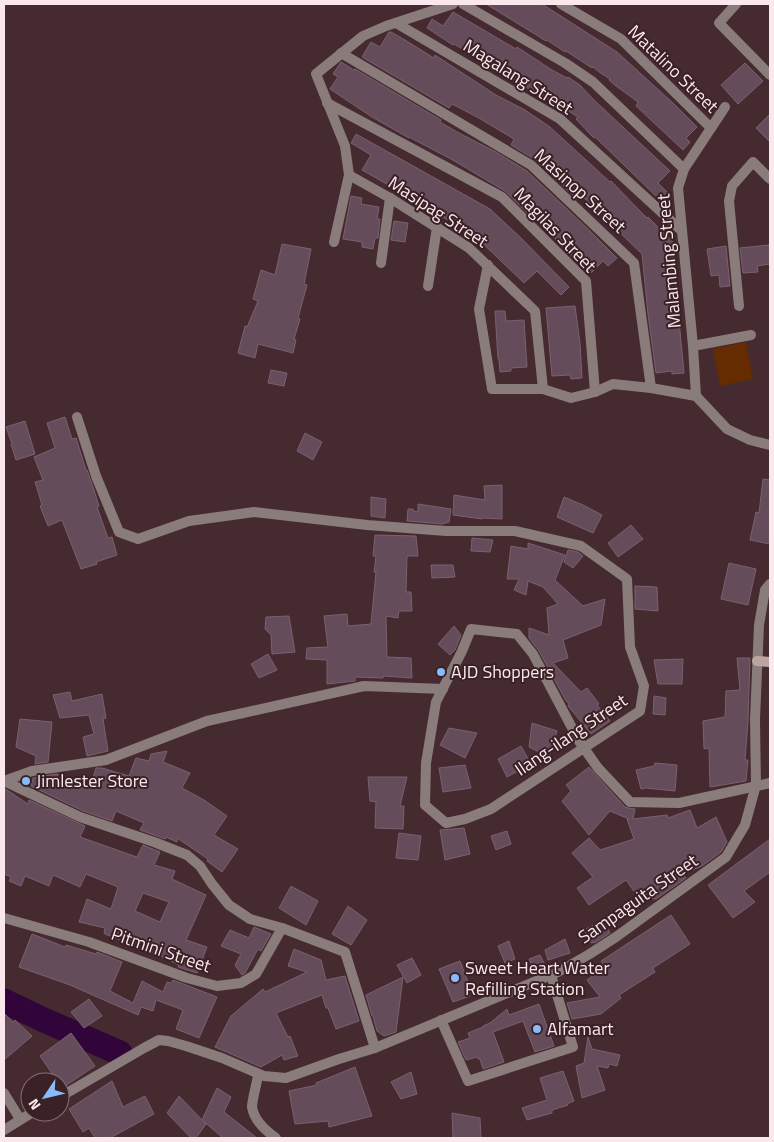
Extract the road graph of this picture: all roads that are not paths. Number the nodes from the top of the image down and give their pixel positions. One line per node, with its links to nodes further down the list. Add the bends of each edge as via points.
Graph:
1 (452, 4): 5 (street)
2 (463, 4): 11 (street, via 593,82)
3 (561, 4): 10 (street, Matalino Street, via 621,39)
4 (736, 4): 7 (street, via 719,23)
5 (396, 23): 6 (street, via 363,36); 16 (street, Magalang Street, via 560,119)
6 (341, 53): 8 (street, via 316,74); 24 (street, Masinop Street, via 531,165 634,263)
7 (770, 75)
8 (327, 104): 12 (street, via 345,146); 26 (street, Magilas Street, via 502,197 586,280)
9 (725, 107): 10 (street, Malambing Street)
10 (711, 128): 11 (street, Malambing Street)
11 (684, 170): 16 (street, Malambing Street, via 678,188)
12 (349, 175): 14 (street, Masipag Street); 17 (street)
13 (770, 179): 21 (street, via 753,162 732,186 729,201)
14 (390, 198): 15 (street, Masipag Street); 18 (street)
15 (437, 227): 19 (street, Masipag Street); 20 (street)
16 (682, 231): 23 (street, Malambing Street)
17 (334, 242)
18 (381, 263)
19 (488, 265): 25 (street, Masipag Street, via 535,311); 25 (street, via 479,309 492,389)
20 (428, 286)
21 (739, 306)
22 (751, 335): 23 (street)
23 (693, 346): 27 (street, Malambing Street)
24 (652, 388): 26 (street, via 613,384); 27 (street)
25 (543, 389): 26 (street, via 572,398)
26 (595, 392)
27 (696, 396): 29 (street, via 727,430)
28 (77, 417): 34 (street, Ilang-ilang Street, via 118,532 138,539 189,521 254,512 446,531 515,531 581,546 626,579 630,647 644,686 640,711)
29 (770, 445)
30 (770, 584): 31 (street, Sampaguita Street, via 765,590 759,625)
31 (757, 661): 32 (street); 37 (street, Sampaguita Street)
32 (770, 662)
33 (443, 689): 34 (street, Ilang-ilang Street, via 471,629 517,634 533,654); 34 (street, Ilang-ilang Street, via 436,702 426,763 425,805 446,823 491,810); 35 (street, via 364,686 207,721 106,760 32,771)
34 (584, 748): 37 (street, via 630,802 679,803)
35 (4, 781): 39 (street, via 80,817 187,855 200,866 229,905 250,918)
36 (770, 783): 37 (street)
37 (756, 785): 40 (street, Sampaguita Street, via 745,825 726,857 616,937)
38 (4, 918): 39 (street, Pitmini Street, via 89,942 217,986 241,983 256,974)
39 (282, 928): 42 (street, via 345,952)
40 (551, 974): 41 (street, Sampaguita Street); 41 (street, via 573,1047 468,1081)
41 (441, 1020): 42 (street, Sampaguita Street)
42 (375, 1048): 43 (street, Sampaguita Street, via 286,1078)
43 (258, 1075): 44 (street, Sampaguita Street, via 222,1058 159,1040); 48 (street, via 252,1106 260,1124)
44 (70, 1091)
45 (4, 1093): 46 (street)
46 (20, 1120): 47 (street)
47 (4, 1130)
48 (276, 1138)

